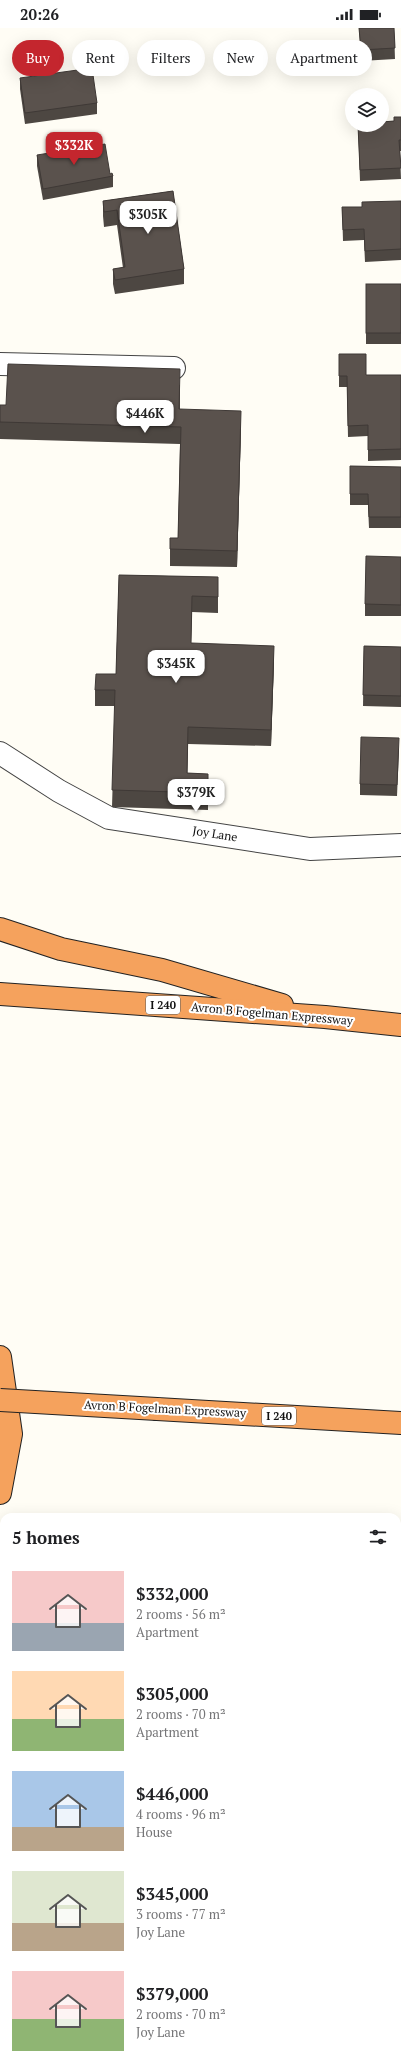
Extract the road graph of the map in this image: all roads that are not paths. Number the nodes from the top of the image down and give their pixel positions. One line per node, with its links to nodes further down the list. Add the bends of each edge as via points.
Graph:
1 (0, 364): 2 (street)
2 (174, 368)
3 (0, 753): 4 (street, Joy Lane, via 59,791 109,818 310,849)
4 (401, 845)
5 (0, 930): 7 (highway, via 61,949 162,970)
6 (0, 994): 7 (highway, Avron B Fogelman Expressway / I 240)
7 (325, 1017): 8 (highway, Avron B Fogelman Expressway / I 240)
8 (401, 1025)
9 (0, 1357): 12 (highway, via 11,1434)
10 (0, 1400): 11 (highway, Avron B Fogelman Expressway / I 240, bridge)
11 (401, 1423)
12 (0, 1493)

